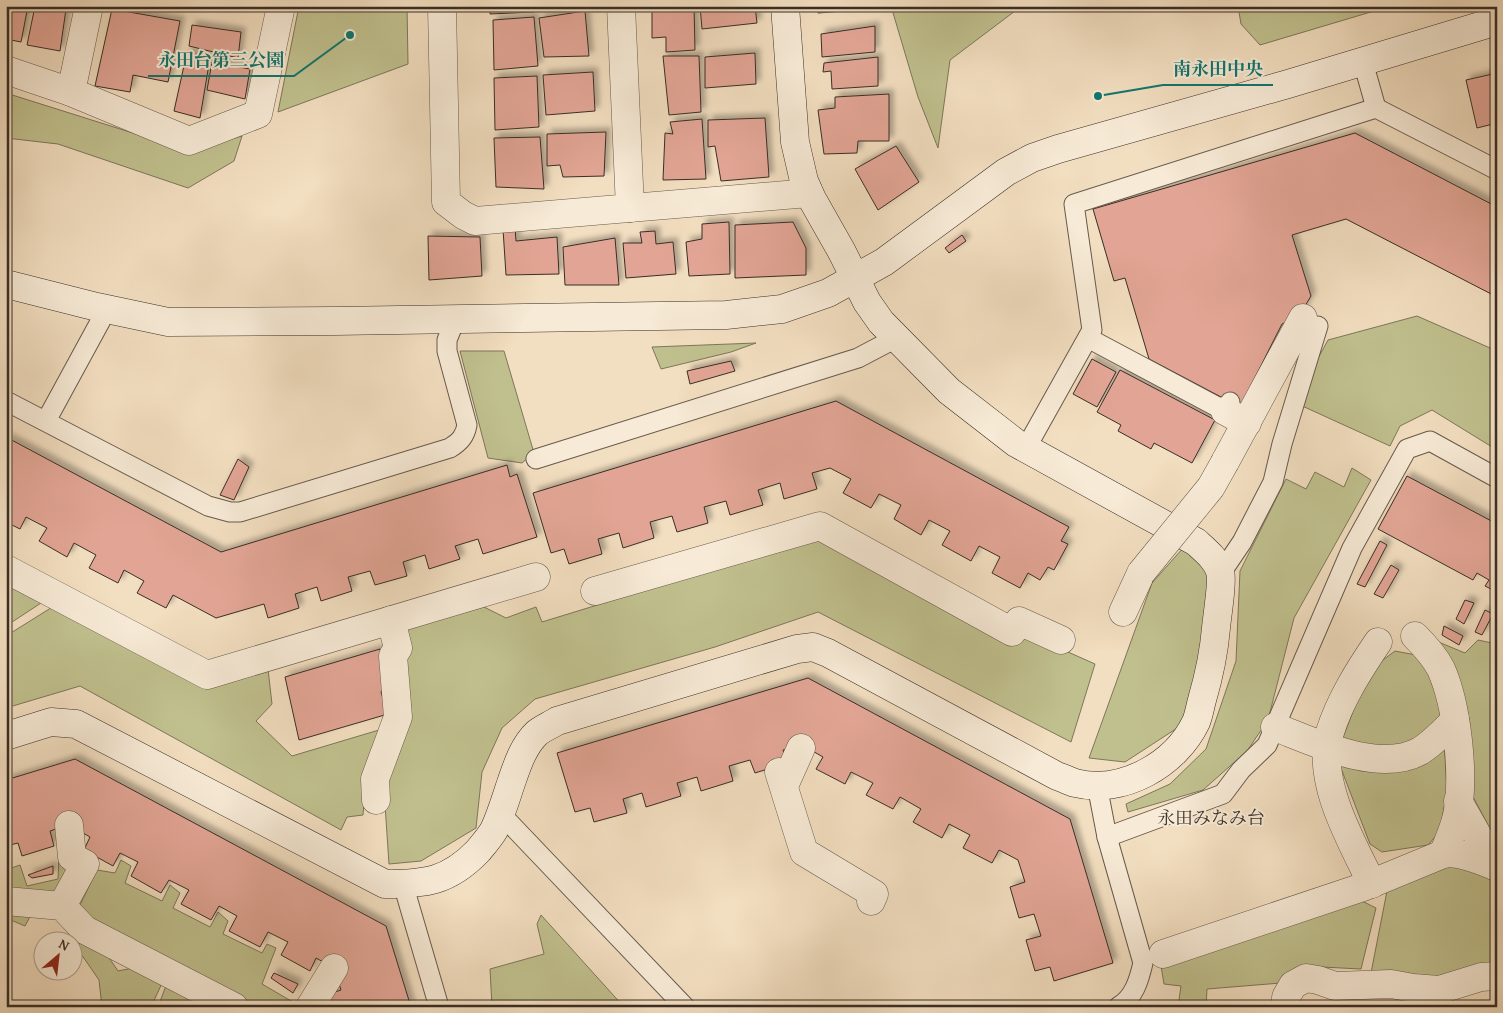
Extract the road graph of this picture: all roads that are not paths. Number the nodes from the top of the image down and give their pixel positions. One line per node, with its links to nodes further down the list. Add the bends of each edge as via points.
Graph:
1 (89, 6): 9 (street)
2 (281, 6): 9 (street, via 258,114 189,141)
3 (442, 6): 13 (street, via 446,202 475,221)
4 (621, 6): 13 (street)
5 (785, 6): 12 (street, via 795,142)
6 (1497, 21): 7 (street)
7 (1363, 62): 10 (lane); 14 (street, via 1032,158 1006,172 884,262)
8 (6, 70): 9 (street)
9 (71, 92)
10 (1376, 108): 11 (lane); 20 (lane, via 1074,204 1092,330)
11 (1497, 170)
12 (809, 193): 13 (street); 14 (street)
13 (630, 208)
14 (856, 278): 17 (street, via 828,293 782,309 726,315); 19 (street, via 881,322)
15 (6, 284): 16 (street)
16 (107, 309): 17 (street, via 168,322); 23 (lane)
17 (455, 320): 23 (lane, via 447,340 447,351 467,425 459,442 450,448 240,512 208,506)
18 (1311, 322): 22 (street); 28 (lane, via 1273,482 1242,542)
19 (896, 338): 24 (street, via 949,391); 25 (lane, via 858,358)
20 (1088, 338): 22 (lane); 24 (lane)
21 (6, 401): 23 (lane)
22 (1234, 412): 31 (street, bridge, via 1225,462 1211,488 1141,573)
23 (46, 421)
24 (1026, 448): 28 (street, via 1196,542 1215,560)
25 (536, 459)
26 (1497, 478): 37 (lane, via 1430,441 1407,449 1352,548)
27 (6, 569): 32 (street, via 207,674)
28 (1221, 573): 41 (street, via 1215,641 1196,721 1182,744 1154,768 1132,779)
29 (536, 577): 32 (street)
30 (595, 591): 34 (street, via 820,526 1012,632 1019,621)
31 (1123, 612)
32 (391, 620): 42 (street, via 398,648 393,656 398,717 375,778)
33 (1415, 636): 36 (street, via 1428,649 1440,670)
34 (1061, 640)
35 (1378, 642): 39 (street, via 1353,680 1329,734)
36 (1455, 720): 39 (street, via 1420,751 1400,758 1354,756); 43 (street, via 1460,780)
37 (1274, 727): 39 (street); 46 (lane, via 1267,745 1241,770 1223,794)
38 (6, 736): 49 (street, via 51,722 76,724 384,884)
39 (1328, 747): 50 (street, via 1326,760 1337,811)
40 (801, 748): 52 (street, via 781,779 804,852 874,894)
41 (1096, 785): 44 (street, via 1076,783 1058,776 813,647 797,649 557,721 538,732 528,743); 46 (lane)
42 (376, 800)
43 (1458, 801): 47 (street, via 1452,833); 48 (street)
44 (500, 813): 49 (street, via 494,831 456,870 438,879); 60 (lane)
45 (69, 826): 53 (street, via 72,857 85,864)
46 (1107, 837): 61 (lane, via 1143,963 1139,981 1126,1002)
47 (1442, 854): 48 (street, via 1449,852); 50 (street)
48 (1496, 867)
49 (402, 884): 59 (lane)
50 (1372, 884): 54 (street)
51 (6, 901): 53 (street)
52 (871, 901)
53 (62, 906): 57 (street, via 85,930)
54 (1163, 954)
55 (334, 968): 58 (street)
56 (1497, 976): 62 (street, via 1439,990 1391,984 1335,986 1306,978 1293,986 1286,997)
57 (234, 1007)
58 (310, 1007)
59 (439, 1007)
60 (685, 1007)
61 (1118, 1007)
62 (1286, 1007)

